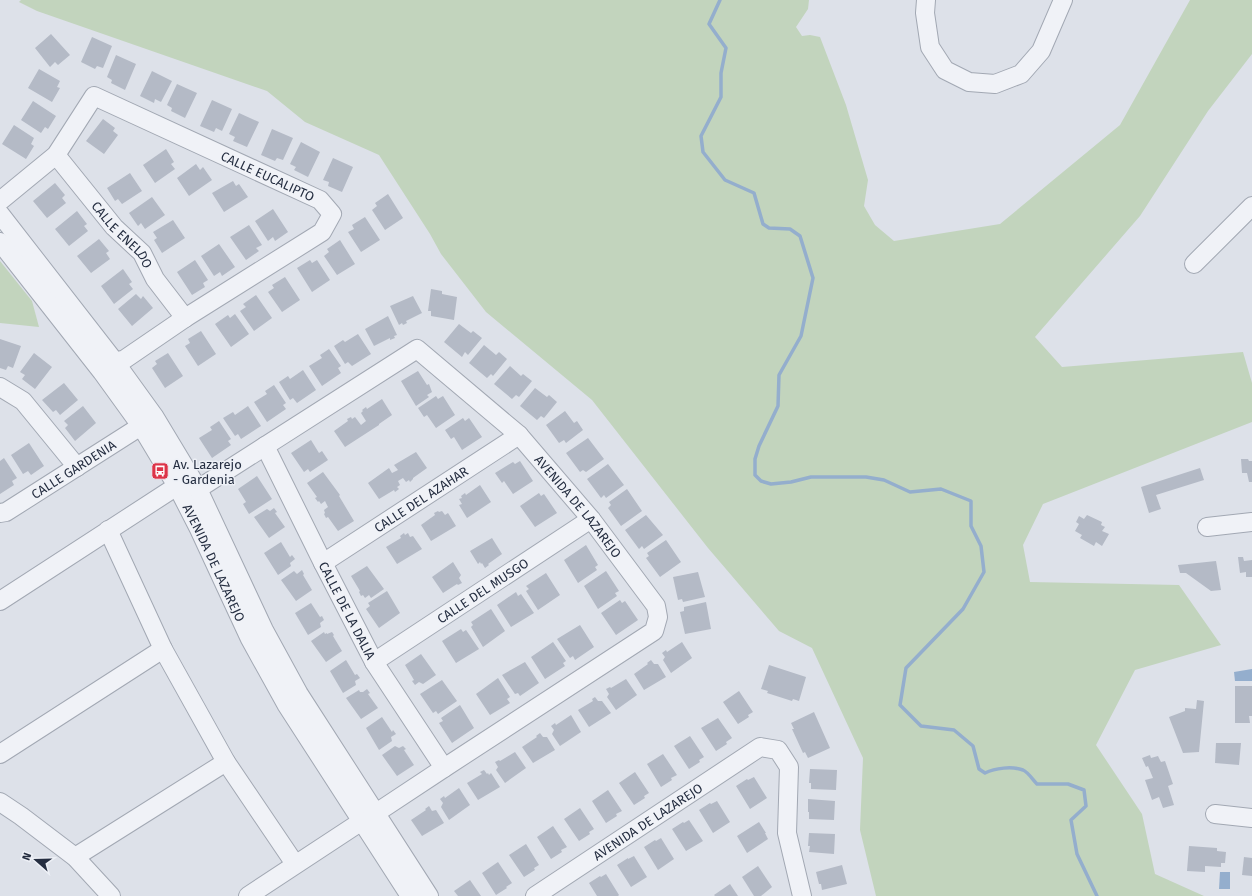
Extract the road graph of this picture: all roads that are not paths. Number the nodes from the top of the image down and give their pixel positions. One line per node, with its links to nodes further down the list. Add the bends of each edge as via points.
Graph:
1 (926, 0): 2 (street, via 925,13 930,47 945,70 969,82 995,84 1021,74 1041,51)
2 (1063, 0)
3 (56, 155): 4 (street, CALLE EUCALIPTO); 9 (street, CALLE ENELDO, via 114,227 142,253 155,279); 9 (street, CALLE EUCALIPTO, via 94,96 320,200 332,214 322,232)
4 (0, 201)
5 (1252, 206): 8 (street)
6 (0, 214): 10 (street, AVENIDA DE LAZAREJO)
7 (0, 242): 10 (street, AVENIDA DE LAZAREJO)
8 (1194, 264)
9 (184, 318): 10 (street, CALLE EUCALIPTO, via 125,359)
10 (108, 367): 12 (street, AVENIDA DE LAZAREJO); 17 (street, AVENIDA DE LAZAREJO, via 154,416)
11 (0, 387): 15 (street, via 23,401)
12 (141, 426): 15 (street, CALLE GARDENIA); 16 (street, AVENIDA DE LAZAREJO)
13 (519, 435): 14 (street, AVENIDA DE LAZAREJO, via 418,349); 19 (street, AVENIDA DE LAZAREJO); 23 (street, CALLE DEL AZAHAR)
14 (265, 446): 17 (street, AVENIDA DE LAZAREJO); 23 (street, CALLE DE LA DALIA)
15 (77, 467): 18 (street, CALLE GARDENIA)
16 (177, 486): 22 (street); 32 (street, AVENIDA DE LAZAREJO, via 250,639 286,704)
17 (198, 488): 32 (street, AVENIDA DE LAZAREJO, via 264,630)
18 (2, 517)
19 (591, 519): 26 (street, CALLE DEL MUSGO); 29 (street, AVENIDA DE LAZAREJO, via 656,606 658,618 654,631)
20 (1252, 522): 21 (street)
21 (1207, 527)
22 (108, 530): 24 (street); 25 (street)
23 (323, 563): 26 (street, CALLE DE LA DALIA)
24 (0, 601)
25 (163, 649): 27 (street); 28 (street)
26 (374, 662): 29 (street, CALLE DE LA DALIA)
27 (0, 754)
28 (226, 762): 34 (street); 35 (street)
29 (444, 768): 32 (street, AVENIDA DE LAZAREJO)
30 (0, 802): 34 (street)
31 (1215, 814): 33 (street)
32 (369, 817): 35 (street); 39 (street, AVENIDA DE LAZAREJO); 40 (street, AVENIDA DE LAZAREJO)
33 (1252, 818)
34 (75, 857): 37 (street)
35 (295, 864): 38 (street)
36 (800, 895): 41 (street, AVENIDA DE LAZAREJO, via 787,833 789,767 778,750 760,747)
37 (111, 896)
38 (248, 896)
39 (410, 896)
40 (429, 896)
41 (537, 896)

